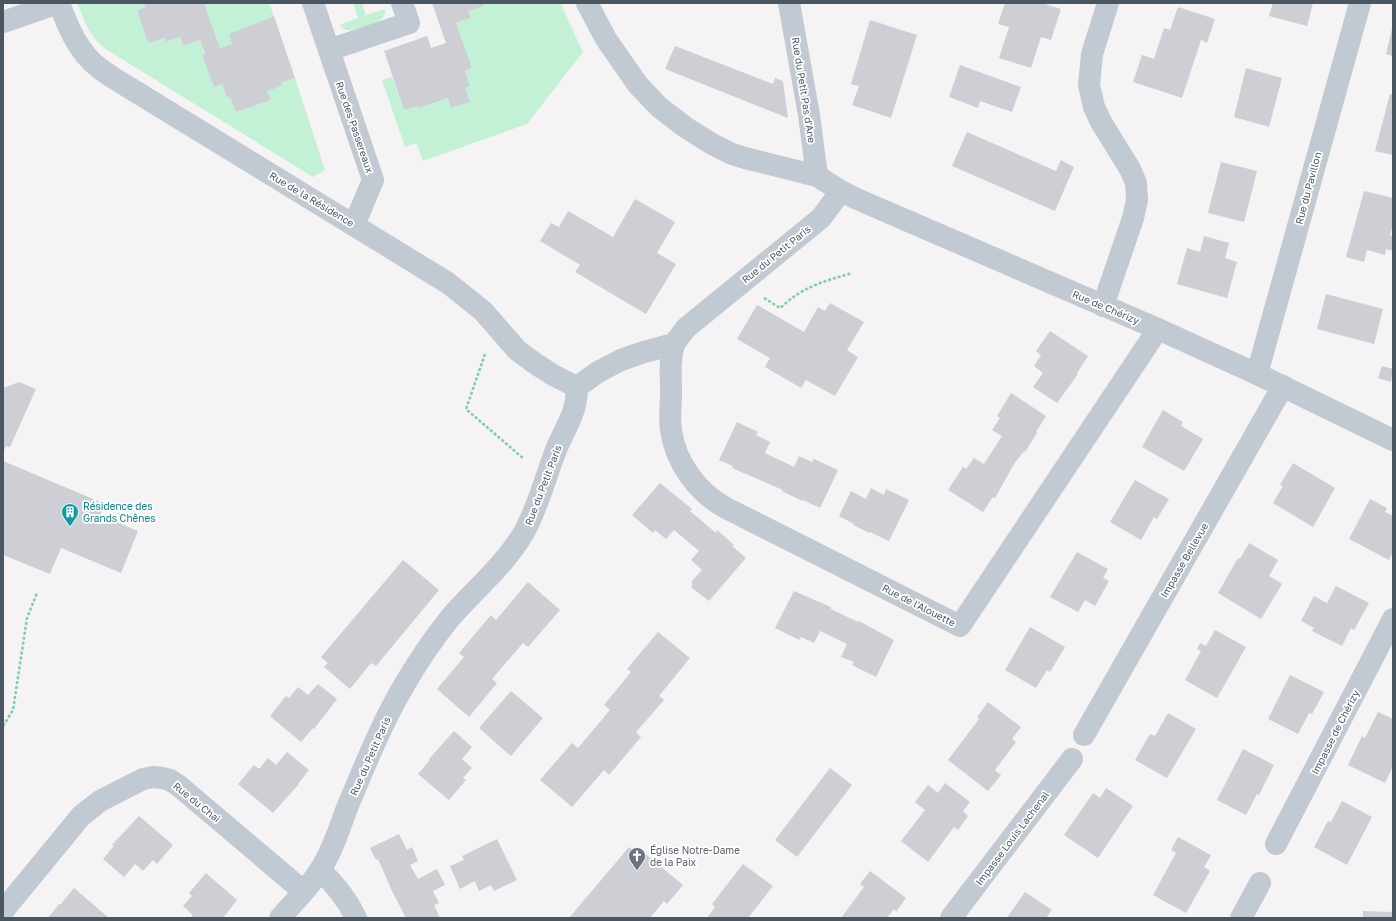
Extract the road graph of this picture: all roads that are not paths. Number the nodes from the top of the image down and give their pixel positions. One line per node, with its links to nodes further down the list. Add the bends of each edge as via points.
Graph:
1 (58, 3): 8 (street); 12 (street, Rue de la Résidence, via 69,30 83,52 98,68)
2 (313, 3): 9 (street, Rue des Passereaux)
3 (402, 3): 9 (street, via 409,23)
4 (586, 3): 10 (street, Rue de Chérizy, via 606,39 638,85 659,107 684,127 732,154)
5 (789, 3): 10 (street, Rue du Petit Pas d'Ane)
6 (1108, 3): 13 (street, via 1092,54 1089,85 1094,107 1101,122 1130,169 1136,184 1137,200)
7 (1360, 3): 16 (street, Rue du Pavillon)
8 (3, 22)
9 (329, 50): 12 (street, Rue des Passereaux, via 373,180)
10 (817, 176): 11 (street, Rue de Chérizy)
11 (841, 191): 13 (street, Rue de Chérizy); 15 (street, Rue du Petit Paris, via 821,218 686,328)
12 (354, 225): 18 (street, Rue de la Résidence, via 466,296 516,350 553,375)
13 (1103, 306): 14 (street, Rue de Chérizy)
14 (1158, 329): 15 (street, Rue de l'Alouette, via 960,626 726,508 704,493 696,485 677,453 670,430 670,366); 16 (street, Rue de Chérizy)
15 (674, 344): 18 (street, via 621,360)
16 (1258, 374): 17 (street, Rue de Chérizy)
17 (1283, 386): 19 (street, Rue de Chérizy); 21 (street, Impasse Bellevue)
18 (577, 387): 24 (street, Rue du Petit Paris, via 574,411 557,446 533,514 523,534 450,619 406,682 371,751)
19 (1393, 440)
20 (1393, 619): 23 (street, Impasse de Chérizy)
21 (1084, 735)
22 (1072, 759): 30 (street, Impasse Louis Lachenal)
23 (1276, 844)
24 (320, 870): 26 (street, Rue du Petit Paris); 29 (street, via 341,892)
25 (1260, 883): 31 (street)
26 (303, 891): 27 (street, Rue du Chai, via 180,786 170,780 153,777 100,801 81,816); 28 (street, Rue du Petit Paris)
27 (3, 911)
28 (280, 918)
29 (356, 918)
30 (951, 918)
31 (1241, 918)

